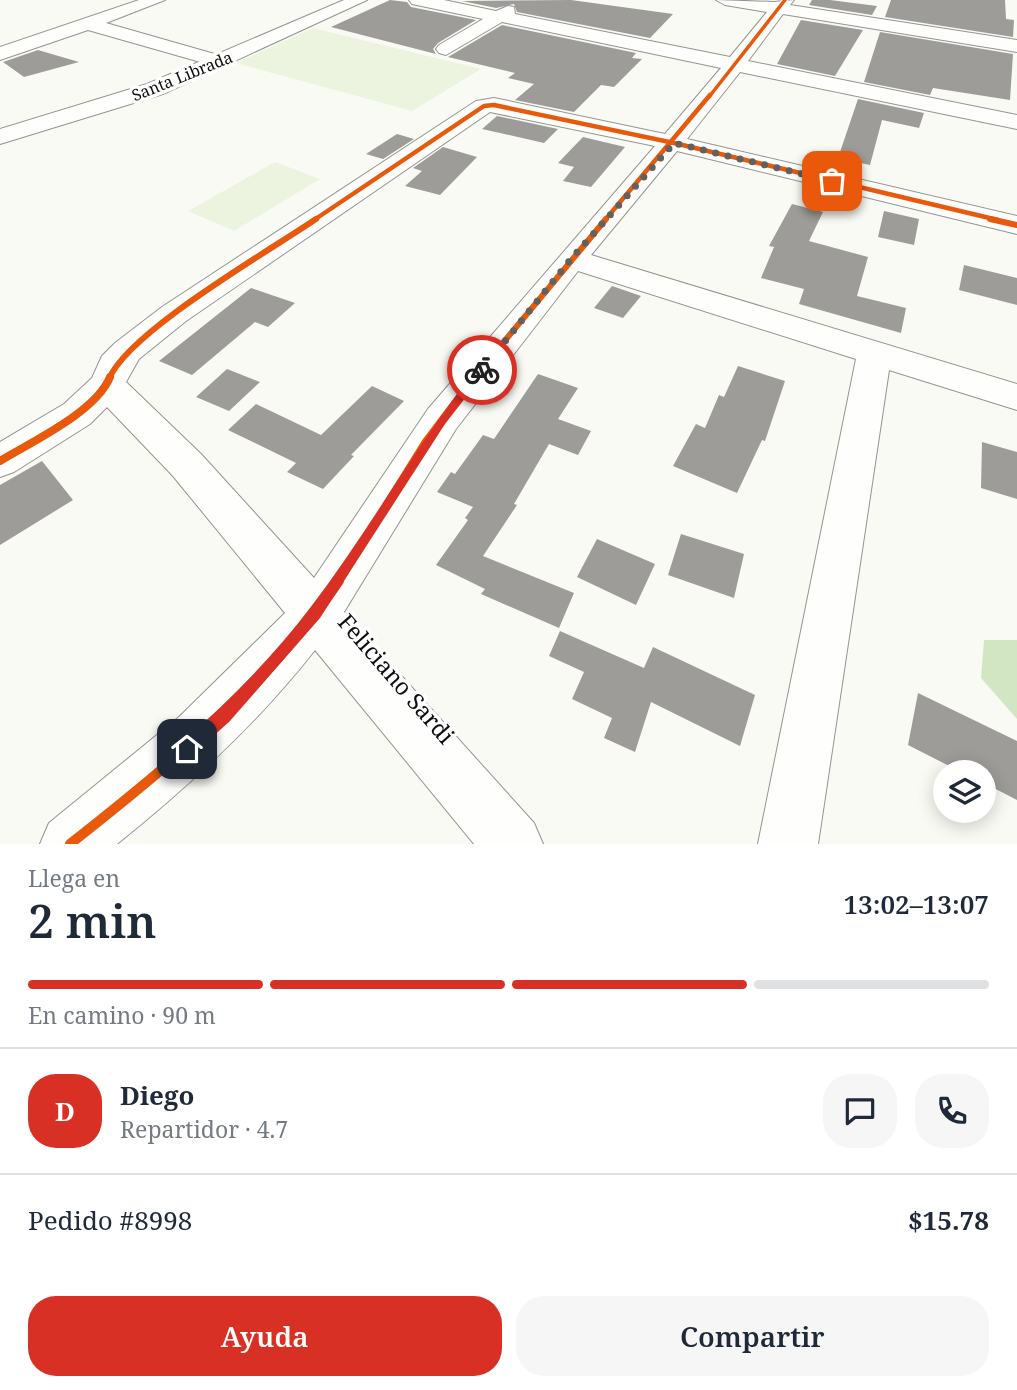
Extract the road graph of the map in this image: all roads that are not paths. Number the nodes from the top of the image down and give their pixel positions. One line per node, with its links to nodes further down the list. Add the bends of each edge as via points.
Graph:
1 (156, 0): 8 (street)
2 (358, 0): 12 (street, Santa Librada)
3 (418, 0): 7 (street)
4 (528, 0): 7 (street)
5 (725, 0): 6 (street)
6 (782, 4): 9 (street); 13 (street)
7 (497, 17): 10 (street); 13 (street)
8 (89, 24): 11 (street); 12 (street)
9 (1017, 46)
10 (446, 49)
11 (0, 54)
12 (218, 61): 15 (street, Santa Librada, via 155,89)
13 (735, 67): 14 (street); 16 (street)
14 (1017, 122)
15 (0, 137)
16 (674, 143): 17 (street); 18 (street); 20 (street, via 484,106 174,314 127,351)
17 (1017, 225)
18 (571, 259): 19 (street); 23 (street, via 441,421)
19 (874, 355): 21 (street); 26 (street)
20 (107, 385): 22 (street, via 77,414); 23 (street, Feliciano Sardi, via 187,466)
21 (1017, 397)
22 (0, 461)
23 (315, 614): 24 (street, via 223,717); 25 (street, Feliciano Sardi)
24 (70, 844)
25 (513, 844)
26 (788, 844)

